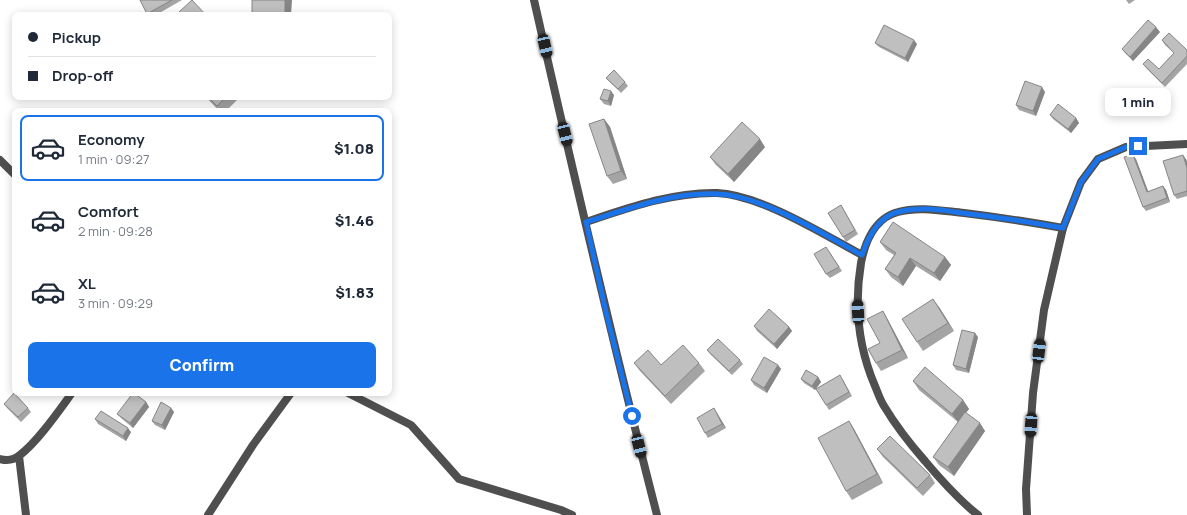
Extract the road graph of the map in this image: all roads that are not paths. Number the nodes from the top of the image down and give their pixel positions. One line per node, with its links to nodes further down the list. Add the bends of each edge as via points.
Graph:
1 (534, 0): 5 (street)
2 (1187, 144): 6 (street, via 1126,147 1098,159 1081,182)
3 (0, 160): 4 (street)
4 (12, 172)
5 (586, 222): 7 (street, via 636,206 685,195 717,194 741,197 764,205 794,218); 16 (street)
6 (1063, 228): 7 (street, via 947,211 922,209 898,212 887,217 872,231); 18 (street, via 1044,310 1034,386 1026,489)
7 (862, 255): 17 (street, via 857,300 858,326 866,366 883,405 905,438 936,474)
8 (70, 396): 11 (street)
9 (289, 396): 14 (street, via 253,445)
10 (354, 396): 15 (street, via 411,425 459,478)
11 (20, 456): 12 (street, via 8,461); 13 (street)
12 (0, 459)
13 (26, 515)
14 (208, 515)
15 (572, 515)
16 (657, 515)
17 (978, 515)
18 (1027, 515)

